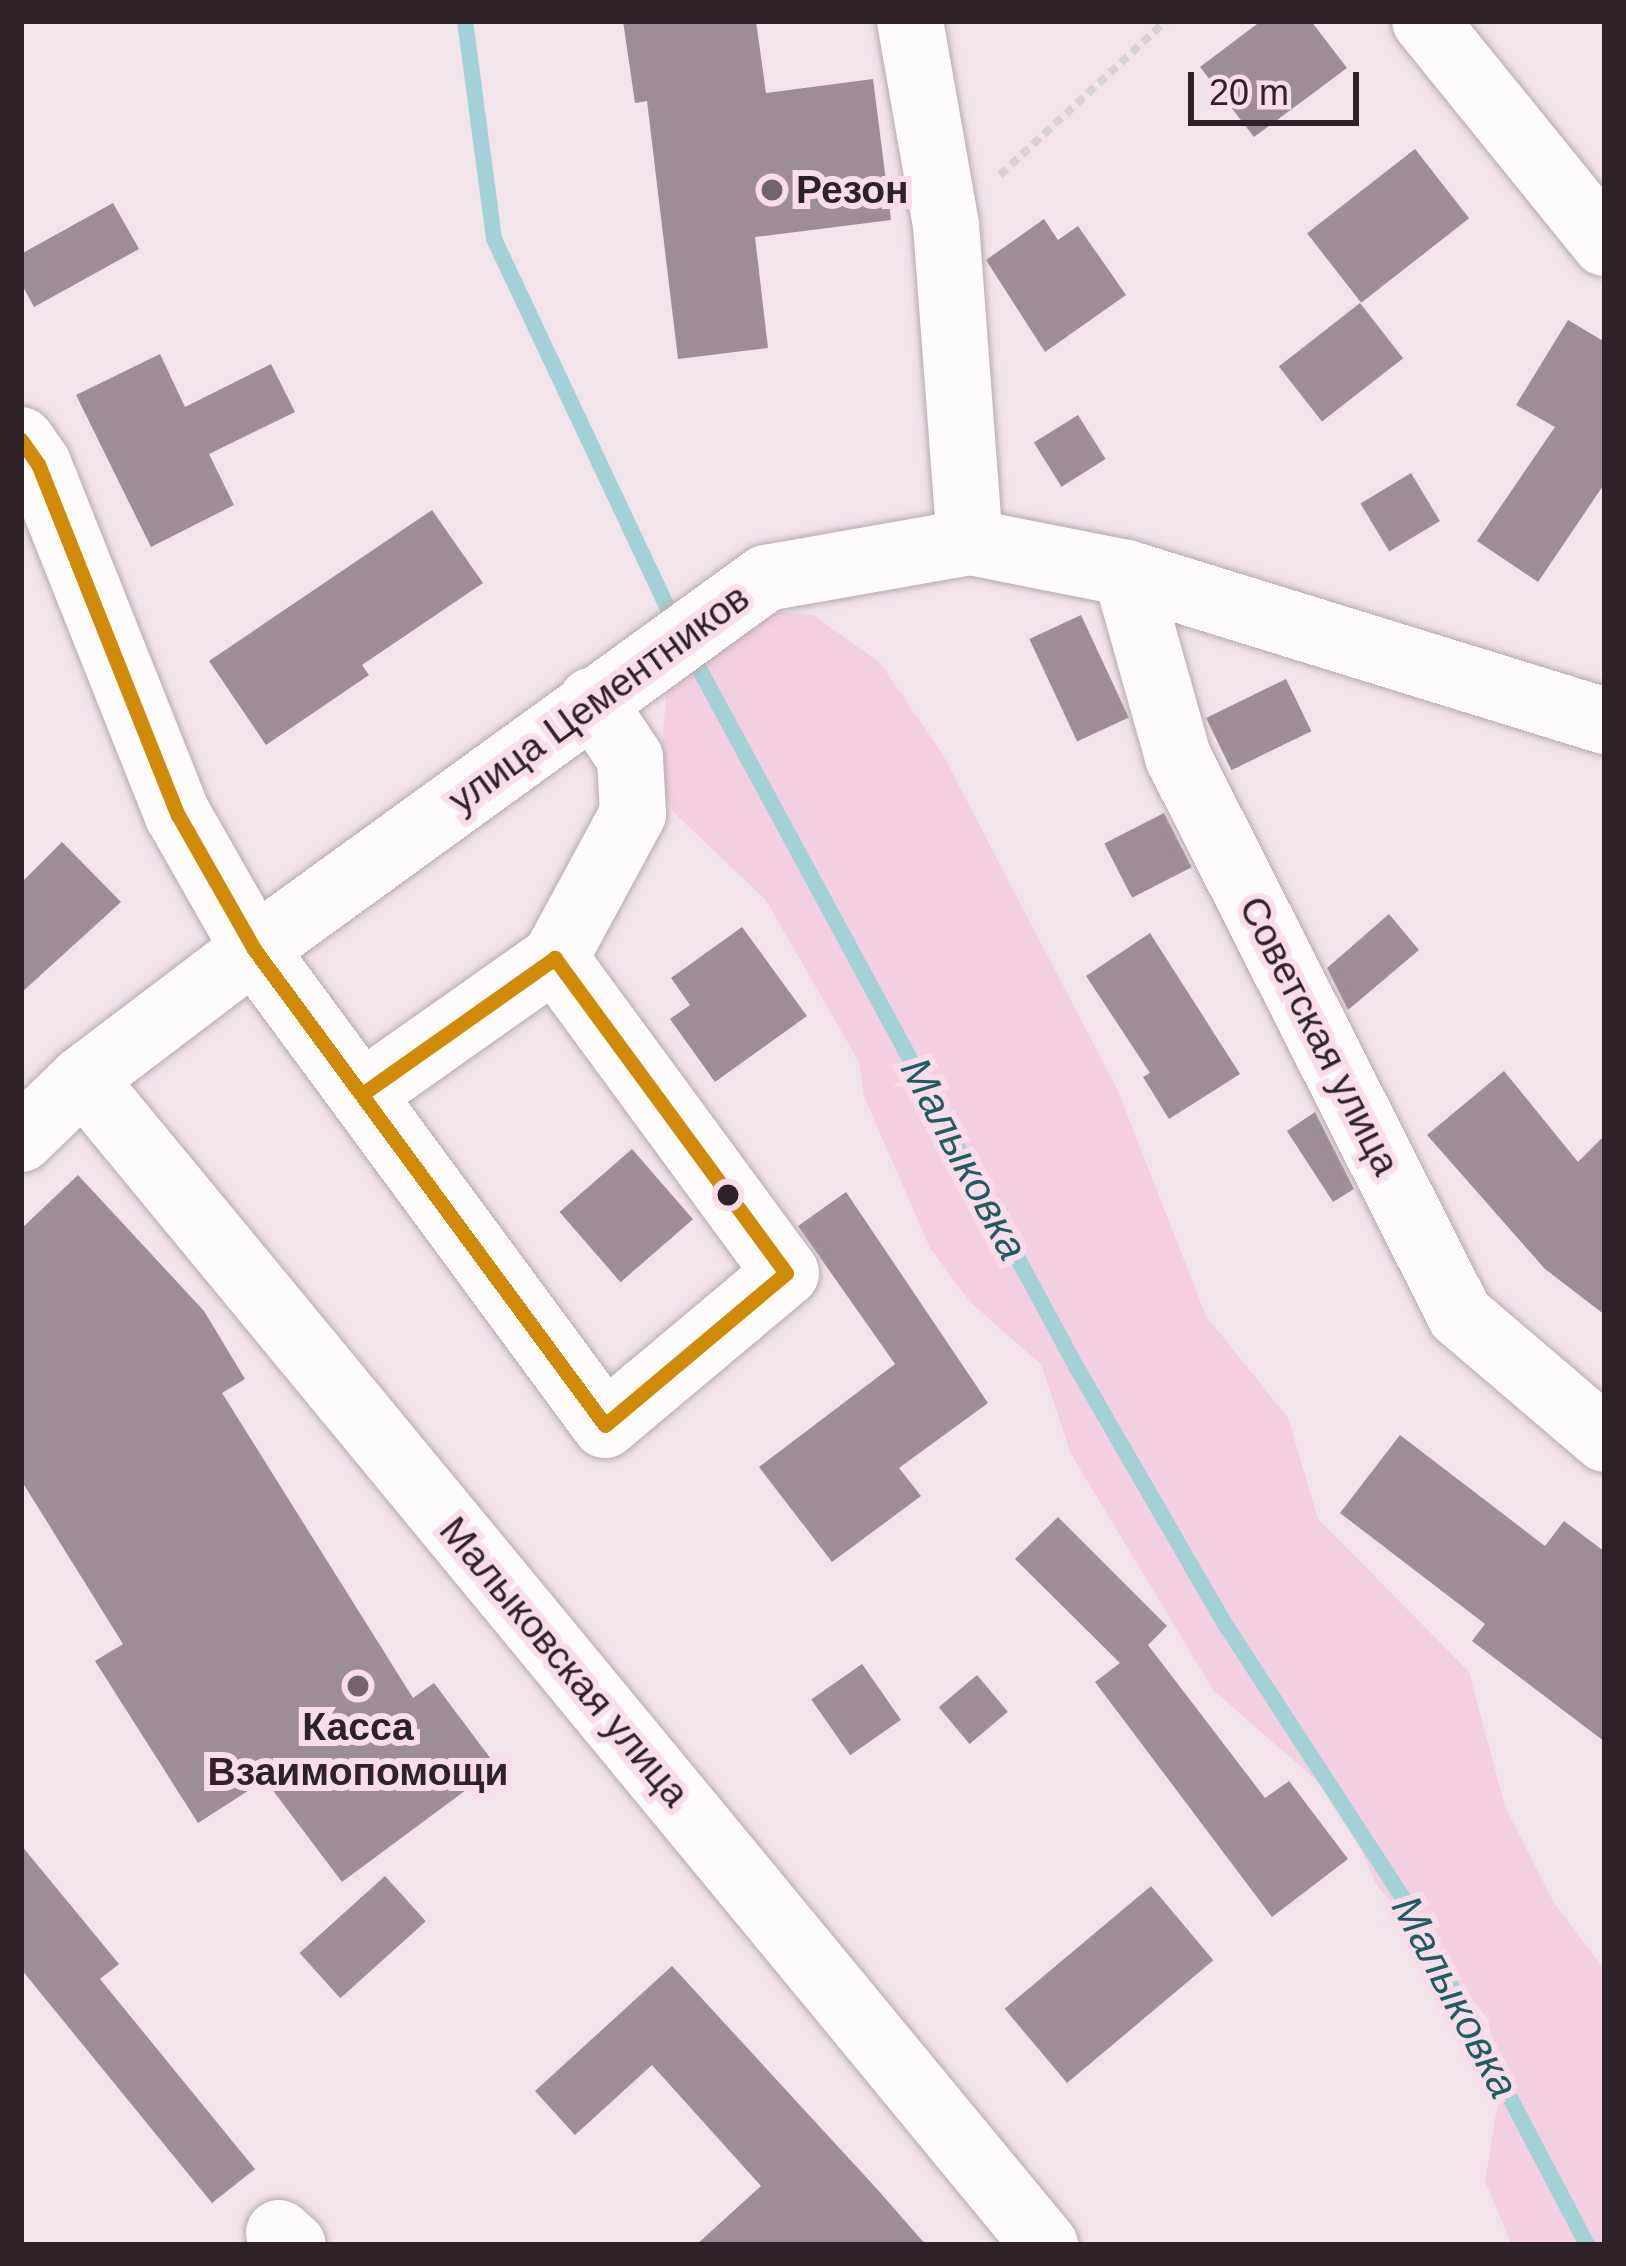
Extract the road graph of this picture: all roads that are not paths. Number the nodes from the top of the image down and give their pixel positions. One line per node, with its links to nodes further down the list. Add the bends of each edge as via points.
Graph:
1 (910, 21): 5 (street, via 946,225)
2 (1425, 21): 3 (street)
3 (1605, 243)
4 (21, 440): 9 (street, via 38,464 178,815)
5 (970, 542): 6 (street, улица Цементников); 7 (street, улица Цементников, via 766,578)
6 (1126, 573): 8 (street, улица Цементников); 14 (street, Советская улица, via 1178,757 1460,1316)
7 (616, 683): 9 (street, улица Цементников); 10 (street, via 633,814)
8 (1605, 721)
9 (254, 949): 11 (street, улица Цементников); 12 (street)
10 (556, 958): 12 (street); 12 (street, via 786,1273 605,1425)
11 (83, 1079): 13 (street, улица Цементников); 15 (street, Малыковская улица)
12 (362, 1094)
13 (21, 1139)
14 (1605, 1438)
15 (1045, 2245)

